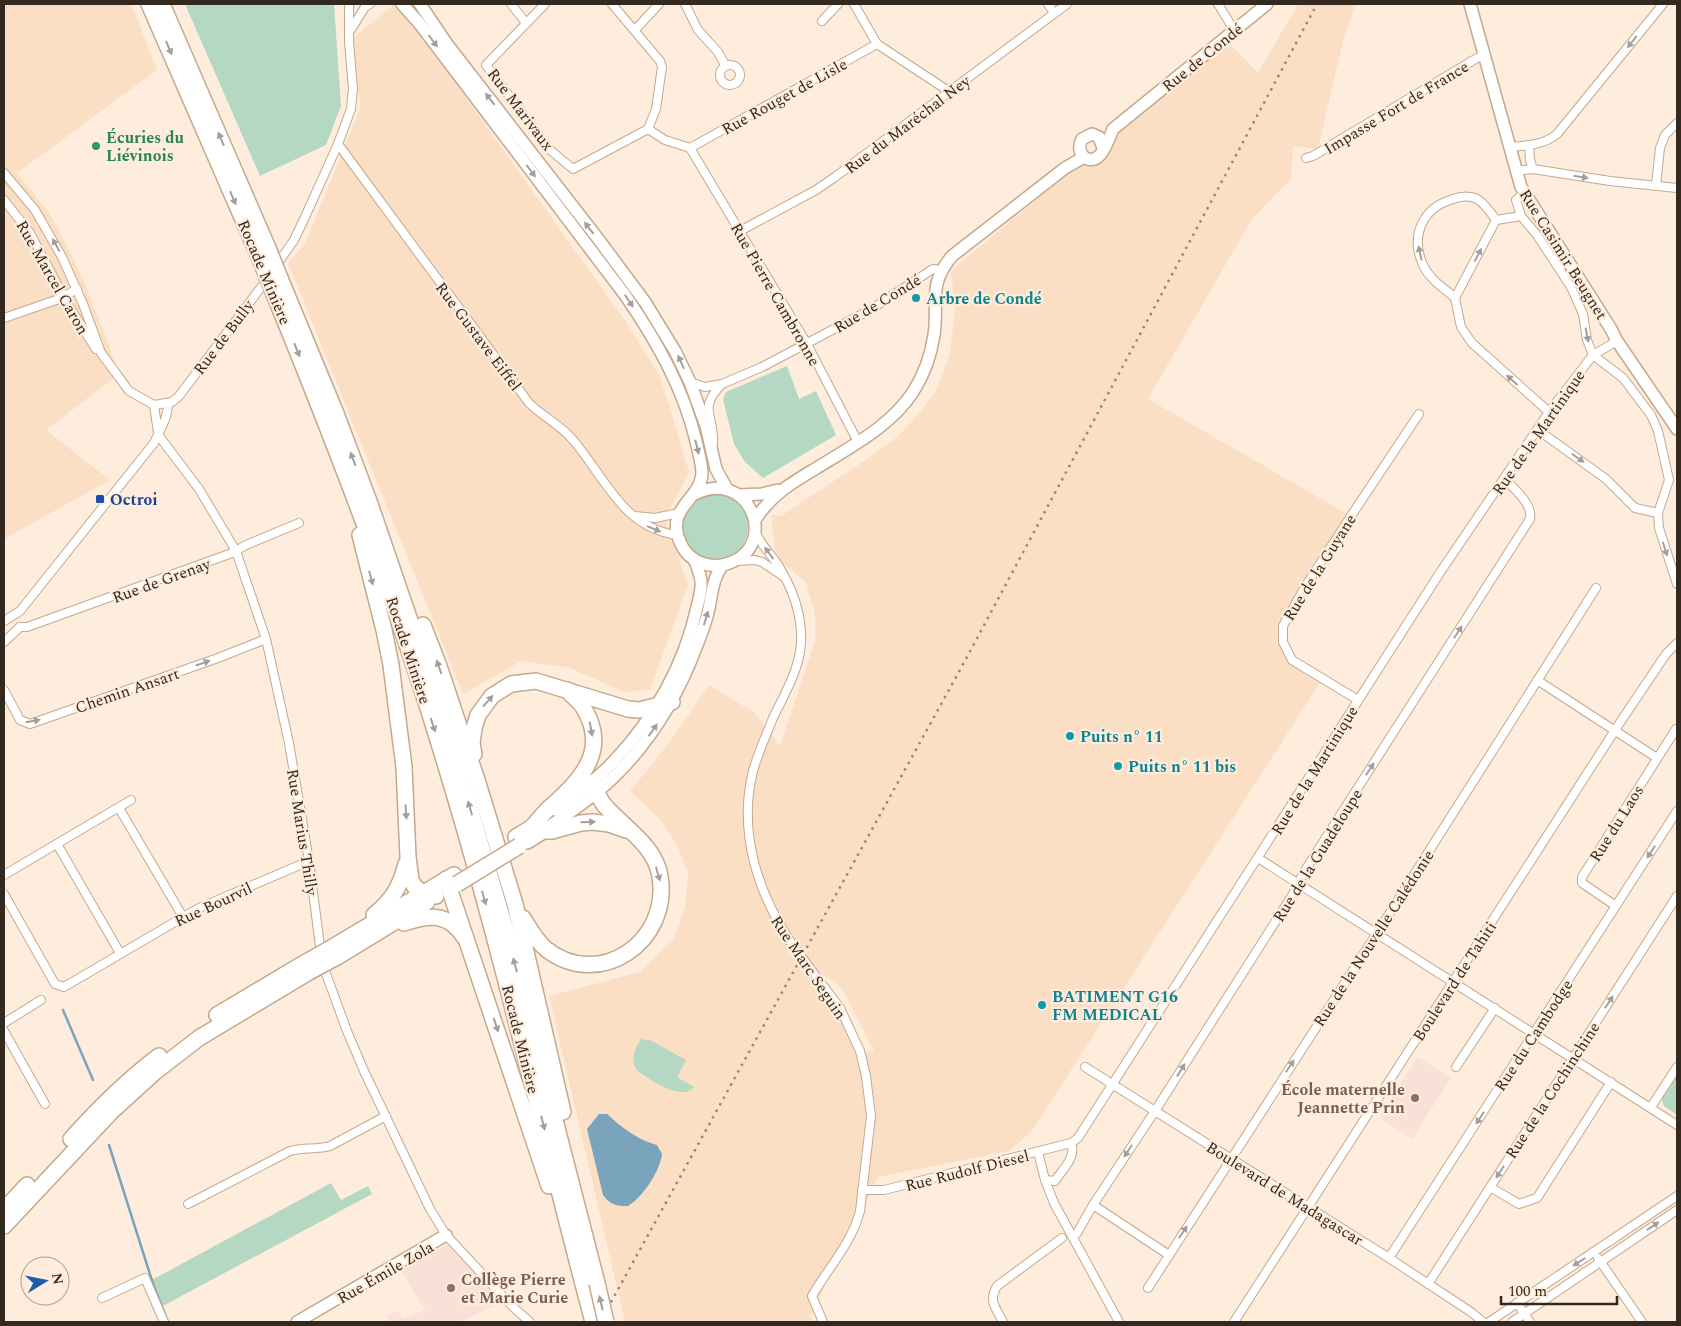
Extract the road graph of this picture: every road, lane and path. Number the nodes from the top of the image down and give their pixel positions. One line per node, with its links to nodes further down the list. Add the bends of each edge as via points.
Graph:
1 (149, 4): 53 (highway, Rocade Minière, one-way to 53)
2 (162, 4): 53 (highway, Rocade Minière, one-way to 2)
3 (349, 4): 25 (street, Rue de Bully)
4 (370, 4): 25 (street)
5 (402, 4): 81 (main road, one-way to 81, via 652,334 693,429 702,474)
6 (420, 4): 64 (main road, one-way to 6, via 676,351 645,302 447,44)
7 (511, 4): 22 (street)
8 (545, 4): 22 (street, Rue Marivaux)
9 (612, 4): 23 (street)
10 (659, 4): 23 (street)
11 (685, 4): 28 (street, via 698,30)
12 (838, 4): 21 (street)
13 (854, 4): 26 (street)
14 (1048, 4): 20 (street)
15 (1067, 4): 20 (street, Rue du Maréchal Ney)
16 (1218, 4): 24 (street)
17 (1267, 4): 24 (main road, Rue de Condé)
18 (1470, 4): 27 (main road, Rue Casimir Beugnet)
19 (1660, 5): 35 (street, one-way to 35, via 1554,137)
20 (1054, 13): 29 (street, Rue du Maréchal Ney)
21 (822, 21)
22 (526, 23): 31 (street, Rue Marivaux, via 486,65 549,148 574,169)
23 (635, 30): 31 (street, via 662,67 656,109)
24 (1234, 30): 32 (main road, Rue de Condé)
25 (350, 31): 34 (street, Rue de Bully, via 353,98)
26 (877, 44): 29 (street); 37 (street, Rue Rouget de Lisle)
27 (1485, 56): 36 (main road, Rue Casimir Beugnet); 40 (street, Impasse Fort de France)
28 (725, 65)
29 (950, 92): 52 (street, Rue du Maréchal Ney, via 822,186)
30 (1677, 123): 46 (street, via 1665,135 1660,148)
31 (648, 129): 37 (street, via 665,140)
32 (1113, 129): 33 (main road, Rue de Condé); 38 (main road, Rue de Condé)
33 (1096, 135): 38 (main road); 39 (main road, via 1082,139)
34 (338, 144): 66 (street, Rue de Bully, via 294,240 179,396); 86 (street, Rue Gustave Eiffel, via 529,403 572,439 614,496)
35 (1529, 145): 36 (street); 41 (street)
36 (1510, 147): 42 (main road, Rue Casimir Beugnet)
37 (690, 148): 52 (street, Rue Pierre Cambronne)
38 (1104, 148): 39 (main road, via 1097,158)
39 (1082, 154): 54 (main road, Rue de Condé, via 952,256)
40 (1306, 158)
41 (1533, 169): 42 (street); 46 (street, one-way to 46)
42 (1516, 171): 48 (main road, Rue Casimir Beugnet)
43 (4, 173): 44 (street, Rue Marcel Caron)
44 (11, 180): 45 (street); 56 (street, Rue Marcel Caron, one-way to 44, via 35,210)
45 (4, 186)
46 (1656, 186): 47 (street)
47 (1677, 188)
48 (1525, 193): 50 (street, via 1516,200); 60 (main road, Rue Casimir Beugnet)
49 (4, 200): 57 (street, Rue Marcel Caron, via 30,233)
50 (1521, 216): 51 (street); 63 (street, Rue de la Martinique, one-way to 63, via 1571,287 1583,314 1587,340)
51 (1496, 220): 58 (street, one-way to 51); 58 (street, one-way to 51, via 1423,266 1418,238 1423,219 1434,207 1464,195 1477,198)
52 (740, 231): 61 (street, Rue Pierre Cambronne)
53 (263, 251): 55 (highway, Rocade Minière, bridge)
54 (941, 270): 61 (street, Rue de Condé, via 933,269 870,310); 73 (main road, via 935,287 934,334 922,376 898,410)
55 (276, 284): 78 (highway, Rocade Minière, one-way to 78); 83 (highway, Rocade Minière, one-way to 55, via 335,412)
56 (77, 289): 57 (street); 62 (street, Rue Marcel Caron)
57 (63, 296): 59 (street); 62 (street, Rue Marcel Caron)
58 (1455, 298): 68 (street, one-way to 58, via 1472,343 1461,327)
59 (4, 318)
60 (1617, 341): 63 (street, Rue de la Martinique); 70 (main road, Rue Casimir Beugnet)
61 (806, 344): 65 (street, Rue de Condé); 73 (street, Rue Pierre Cambronne)
62 (102, 354): 67 (street, Rue Marcel Caron, via 124,387)
63 (1594, 355): 68 (street, Rue de la Martinique); 77 (street, Rue de la Martinique, via 1623,378 1651,415 1658,430)
64 (690, 382): 65 (street, Rue de Condé, via 705,387); 74 (main road)
65 (722, 384): 74 (street, via 708,404 714,434)
66 (168, 403): 67 (street); 72 (street, via 164,423)
67 (154, 405): 72 (street)
68 (1549, 412): 71 (street, Rue de la Martinique)
69 (1419, 414): 105 (street, Rue de la Guyane, via 1304,587 1283,626 1283,642 1292,660)
70 (1677, 429)
71 (1538, 430): 76 (street, Rue de la Martinique); 85 (street, one-way to 85, via 1586,463 1635,508)
72 (158, 433): 90 (street, Rue Marius Thilly, via 200,489); 97 (street, via 154,443 20,611)
73 (858, 442): 80 (main road)
74 (712, 452): 79 (main road, via 716,470)
75 (1677, 478): 77 (street)
76 (1505, 479): 105 (street, Rue de la Martinique); 124 (street, Rue de la Guadeloupe, one-way to 76, via 1530,519 1529,506)
77 (1669, 480): 85 (street)
78 (349, 481): 119 (highway, one-way to 119, via 346,493 391,665 404,767); 180 (highway, Rocade Minière, one-way to 180, via 450,780)
79 (727, 489): 81 (main road, via 709,488); 82 (main road)
80 (780, 490): 82 (main road); 88 (main road, via 765,506)
81 (693, 495): 84 (main road)
82 (738, 495): 88 (main road, via 752,510)
83 (370, 504): 111 (highway, one-way to 83, via 439,666); 173 (highway, Rocade Minière, one-way to 83, via 462,779)
84 (679, 513): 86 (street, via 655,518); 89 (main road)
85 (1658, 514): 95 (street, one-way to 95, via 1659,528)
86 (633, 515): 89 (street, Rue Gustave Eiffel, one-way to 89, via 651,529)
87 (299, 523): 90 (street, Rue de Grenay)
88 (755, 525): 92 (main road, via 751,545); 94 (street, Rue Marc Seguin, one-way to 88, via 758,538)
89 (678, 535): 91 (main road, via 686,552)
90 (236, 551): 98 (street, Rue de Grenay); 99 (street, Rue Marius Thilly)
91 (694, 559): 93 (main road, via 703,564); 107 (main road, via 701,583 695,615 672,676)
92 (735, 561): 93 (main road); 94 (street, Rue Marc Seguin, via 762,562)
93 (722, 566): 106 (main road, one-way to 93, via 699,640 714,581)
94 (783, 576): 159 (street, Rue Marc Seguin, bridge, via 800,614 801,647 793,677 753,772 748,811 753,864 775,919 840,1008 860,1051 871,1116)
95 (1677, 584)
96 (1596, 588): 102 (street, Rue de la Nouvelle Calédonie)
97 (6, 620): 98 (street)
98 (20, 628): 100 (street)
99 (266, 639): 104 (street, Chemin Ansart, one-way to 99, via 20,720 30,724); 121 (street, Rue Marius Thilly, via 289,743)
100 (4, 642)
101 (1677, 643): 109 (street, Boulevard de Tahiti, via 1666,654)
102 (1537, 680): 109 (street); 132 (street, Rue de la Nouvelle Calédonie)
103 (566, 689): 107 (highway, via 628,709); 111 (highway, one-way to 103, via 472,744 474,728 478,715 492,696 510,684 524,682 536,681); 116 (highway, one-way to 116, via 582,706 589,720 593,747 582,775 539,818)
104 (4, 690)
105 (1358, 700): 120 (street, Rue de la Martinique)
106 (672, 702): 107 (highway); 112 (main road, one-way to 106, via 637,751)
107 (655, 706): 112 (main road)
108 (1676, 729): 110 (street, Rue du Laos)
109 (1614, 731): 110 (street); 137 (street, Boulevard de Tahiti)
110 (1657, 758): 129 (street, Rue du Laos, via 1582,877 1582,883)
111 (477, 780): 128 (highway)
112 (595, 787): 116 (main road); 117 (highway, via 605,807)
113 (131, 800): 114 (street)
114 (119, 808): 118 (street); 130 (street)
115 (1677, 811): 129 (street, Rue du Cambodge, one-way to 129)
116 (539, 828): 117 (highway, one-way to 117, via 552,831 593,822); 123 (highway, bridge)
117 (634, 833): 128 (highway, one-way to 128, via 647,848 660,874 661,901 650,932 638,946 619,958 592,964 556,956 537,941)
118 (57, 844): 122 (street); 135 (street)
119 (408, 857): 126 (highway, via 410,880 416,888); 134 (highway, via 391,899)
120 (1258, 858): 124 (street); 148 (street, Rue de la Martinique)
121 (309, 861): 130 (street, Rue Bourvil); 152 (street, Rue Marius Thilly, via 325,971 346,1031)
122 (4, 875)
123 (452, 882): 126 (highway); 133 (highway)
124 (1298, 883): 132 (street); 151 (street, Rue de la Guadeloupe, one-way to 124)
125 (4, 894): 135 (street, Rue Bourvil, via 55,984 64,987)
126 (430, 895): 131 (highway); 134 (highway)
127 (1677, 896): 143 (street, Rue de la Cochinchine, one-way to 127)
128 (515, 904): 173 (highway, via 591,1239)
129 (1616, 906): 142 (street, Rue du Cambodge)
130 (183, 917): 135 (street, Rue Bourvil)
131 (395, 923): 133 (highway, via 442,918 460,930); 134 (highway)
132 (1376, 933): 137 (street); 156 (street, Rue de la Nouvelle Calédonie, one-way to 132)
133 (469, 945): 180 (highway, one-way to 180)
134 (334, 952): 136 (highway, bridge)
135 (120, 953)
136 (305, 968): 165 (highway, via 243,998 141,1070 102,1105); 167 (highway, via 198,1038 155,1072 110,1112)
137 (1454, 981): 139 (street); 164 (street, Boulevard de Tahiti)
138 (41, 1000): 140 (street)
139 (1495, 1008): 142 (street); 145 (street)
140 (4, 1022)
141 (4, 1031): 149 (street)
142 (1534, 1033): 143 (street); 176 (street, Rue du Cambodge, one-way to 176)
143 (1573, 1057): 147 (street); 158 (street, Rue de la Cochinchine, one-way to 158)
144 (1085, 1066): 148 (street, Boulevard de Madagascar)
145 (1456, 1067)
146 (1677, 1067): 150 (street)
147 (1611, 1082): 150 (street); 158 (street, via 1537,1198 1519,1204)
148 (1113, 1084): 151 (street, Boulevard de Madagascar); 154 (street, Rue de la Martinique)
149 (45, 1104)
150 (1651, 1107): 153 (street)
151 (1155, 1111): 156 (street, Boulevard de Madagascar); 163 (street, Rue de la Guadeloupe, one-way to 163)
152 (386, 1116): 162 (street, via 322,1149 290,1151); 170 (street, Rue Marius Thilly, via 430,1210)
153 (1677, 1125)
154 (1071, 1144): 155 (street, Rue Rudolf Diesel); 157 (street, Rue de la Martinique, via 1071,1157 1054,1181)
155 (1038, 1152): 157 (street); 159 (street, Rue Rudolf Diesel, via 884,1190)
156 (1230, 1159): 164 (street, Boulevard de Madagascar); 175 (street, Rue de la Nouvelle Calédonie, one-way to 156)
157 (1045, 1180): 193 (street, via 1067,1229)
158 (1490, 1187): 179 (street, Rue de la Cochinchine)
159 (862, 1190): 191 (street, Rue Marc Seguin, via 860,1211 851,1235 812,1296)
160 (1677, 1196): 161 (street)
161 (1669, 1202): 166 (street); 168 (street)
162 (188, 1204)
163 (1093, 1205): 169 (street, Rue de la Guadeloupe); 175 (street)
164 (1307, 1208): 176 (street, Boulevard de Madagascar); 194 (street, Boulevard de Tahiti)
165 (4, 1210)
166 (1677, 1212): 171 (street, one-way to 166)
167 (4, 1226)
168 (1632, 1226): 171 (street); 174 (street)
169 (1077, 1233)
170 (446, 1235): 187 (main road, Rue Émile Zola); 188 (street, Rue Marius Thilly)
171 (1639, 1236): 177 (street)
172 (1062, 1238): 192 (street, via 997,1286 992,1300)
173 (588, 1247): 180 (highway, Rocade Minière)
174 (1595, 1252): 177 (street); 178 (street, one-way to 178)
175 (1169, 1255): 181 (street, Rue de la Nouvelle Calédonie)
176 (1389, 1258): 179 (street, Boulevard de Madagascar)
177 (1601, 1262): 182 (street); 199 (street)
178 (1555, 1277): 182 (street); 184 (street)
179 (1428, 1284): 195 (street, Boulevard de Madagascar)
180 (590, 1287): 189 (highway, Rocade Minière); 190 (highway, Rocade Minière, one-way to 180, bridge)
181 (1148, 1288)
182 (1563, 1288): 185 (street)
183 (102, 1298): 186 (street, via 145,1278)
184 (1517, 1303): 185 (street); 196 (street)
185 (1525, 1314): 197 (street); 198 (street)
186 (164, 1322)
187 (298, 1322)
188 (530, 1322)
189 (593, 1322)
190 (606, 1322)
191 (822, 1322)
192 (1003, 1322)
193 (1119, 1322)
194 (1234, 1322)
195 (1483, 1322)
196 (1489, 1322)
197 (1512, 1322)
198 (1530, 1322)
199 (1642, 1322)

